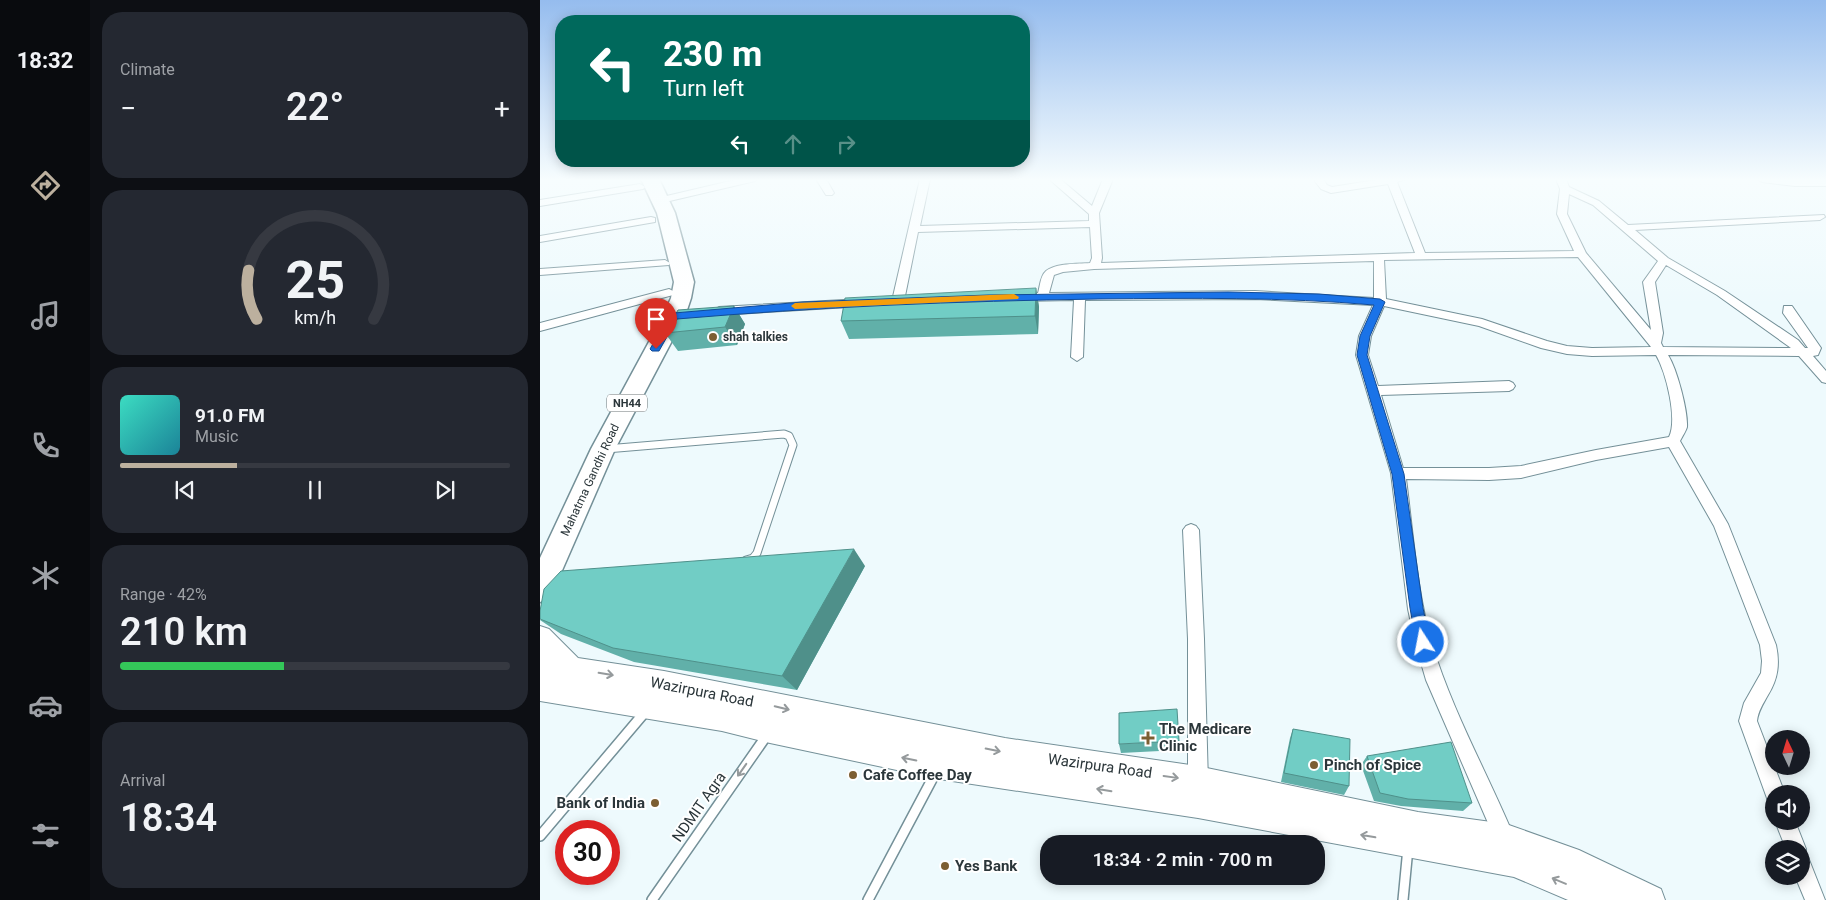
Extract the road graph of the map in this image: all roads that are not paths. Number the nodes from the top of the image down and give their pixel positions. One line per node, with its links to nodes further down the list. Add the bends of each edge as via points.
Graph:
1 (612, 221): 13 (street)
2 (658, 221): 18 (highway, Mahatma Gandhi Road / NH44)
3 (660, 221): 27 (highway, Mahatma Gandhi Road / NH44, via 684,282)
4 (916, 221): 11 (street)
5 (1040, 221): 11 (street)
6 (1094, 221): 19 (street, via 1097,258)
7 (1409, 221): 15 (street)
8 (1565, 221): 14 (street)
9 (1616, 221): 12 (street)
10 (1749, 221): 12 (street)
11 (915, 228): 24 (street)
12 (1624, 228): 17 (street)
13 (540, 239)
14 (1581, 254): 15 (street); 31 (street)
15 (1421, 256): 16 (street)
16 (1379, 258): 19 (street); 26 (street)
17 (1664, 260): 31 (street, via 1648,282); 32 (street, via 1741,306 1794,343)
18 (665, 263): 20 (street); 27 (highway, Mahatma Gandhi Road / NH44)
19 (1094, 266): 22 (street, via 1050,273)
20 (540, 272)
21 (1080, 296): 22 (street); 26 (street, via 1272,295); 33 (street)
22 (1043, 297): 23 (street)
23 (1006, 298)
24 (898, 301)
25 (870, 302): 29 (street)
26 (1380, 302): 31 (street, via 1474,321 1567,350 1592,352); 36 (street, via 1362,349)
27 (678, 308): 30 (street); 38 (highway, Mahatma Gandhi Road / NH44); 41 (highway, Mahatma Gandhi Road / NH44, via 661,317 568,488)
28 (1788, 309): 32 (street)
29 (710, 312)
30 (540, 327)
31 (1658, 347): 32 (street); 37 (street, via 1668,363 1674,388 1680,428)
32 (1815, 352): 34 (street)
33 (1077, 356)
34 (1826, 379)
35 (1509, 386): 36 (street)
36 (1373, 391): 39 (street)
37 (1673, 441): 39 (street, via 1521,472); 50 (street, via 1721,524 1768,645 1771,661 1768,678 1748,714 1748,721)
38 (603, 449): 42 (lane, via 789,436 793,445 757,553 749,560); 43 (highway, Mahatma Gandhi Road / NH44)
39 (1398, 474): 54 (street, via 1416,608 1434,680)
40 (1191, 530): 51 (street)
41 (540, 553)
42 (739, 560)
43 (546, 583)
44 (540, 637): 45 (main road)
45 (571, 669): 46 (main road, Wazirpura Road); 47 (main road, Wazirpura Road, one-way to 47)
46 (542, 684): 47 (main road, Wazirpura Road)
47 (657, 695): 48 (main road, Wazirpura Road, via 722,718); 49 (main road, Wazirpura Road, one-way to 49); 52 (lane)
48 (770, 730): 49 (main road, Wazirpura Road, one-way to 48); 56 (lane, NDMIT Agra, one-way to 56)
49 (945, 753): 51 (main road, Wazirpura Road); 57 (lane)
50 (1772, 785)
51 (1198, 792): 53 (main road, Wazirpura Road, one-way to 51); 54 (main road, Wazirpura Road, via 1418,826)
52 (540, 836)
53 (1409, 843): 54 (main road, Wazirpura Road); 58 (lane)
54 (1510, 851): 59 (main road, Wazirpura Road, one-way to 54); 60 (main road, Wazirpura Road, via 1569,860)
55 (1809, 885): 61 (street)
56 (652, 900)
57 (868, 900)
58 (1403, 900)
59 (1604, 900)
60 (1650, 900)
61 (1815, 900)

